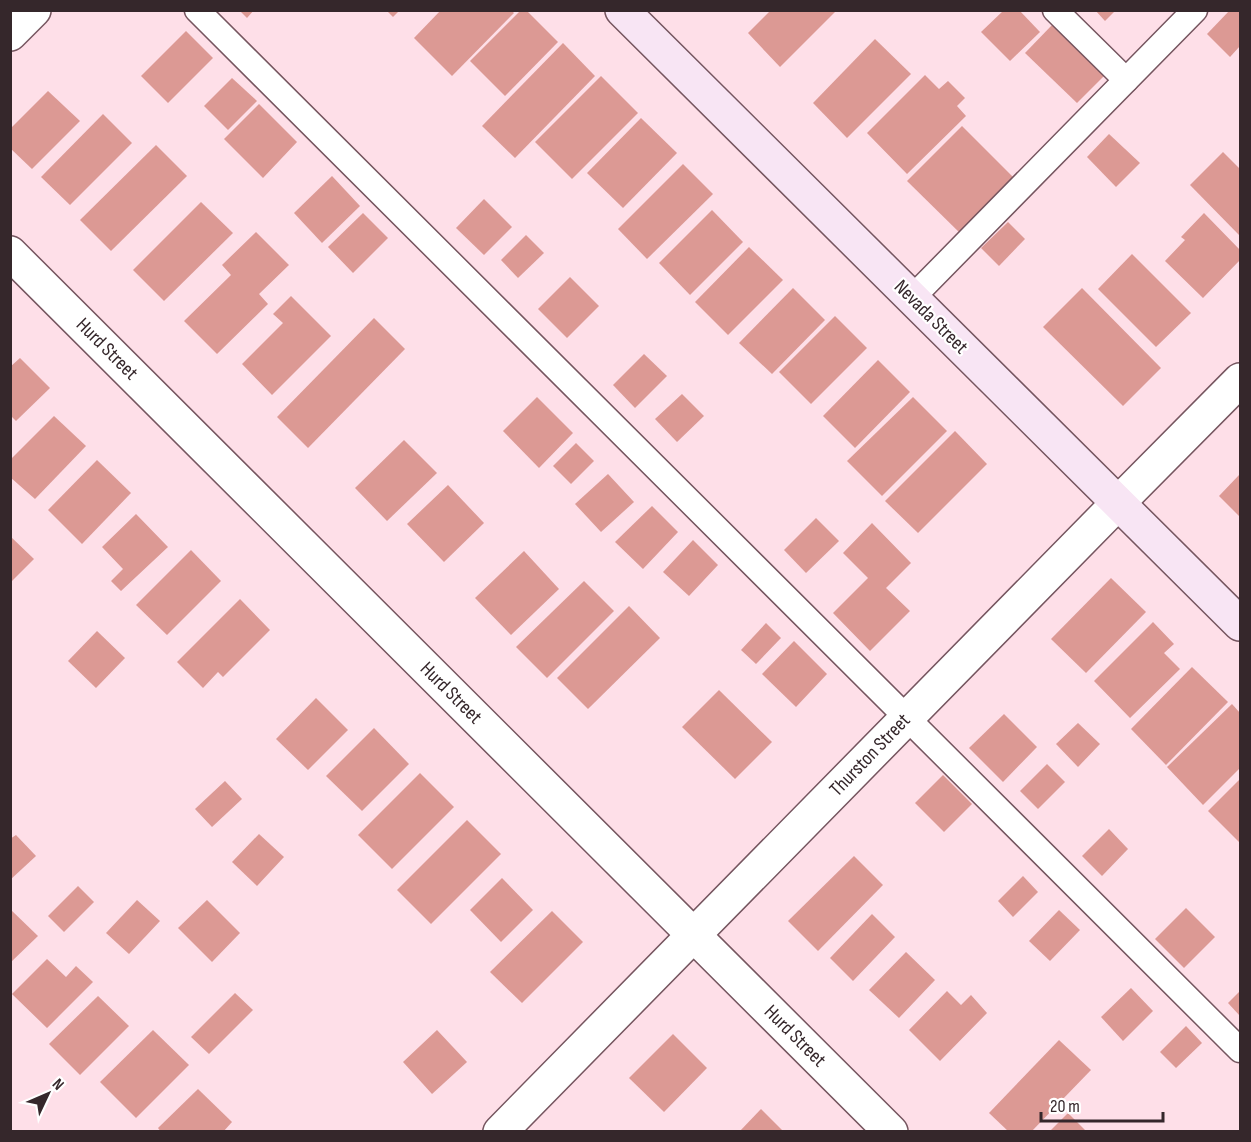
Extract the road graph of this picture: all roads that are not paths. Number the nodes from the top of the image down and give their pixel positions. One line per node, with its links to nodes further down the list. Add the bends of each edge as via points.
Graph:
1 (34, 10): 6 (street)
2 (196, 10): 13 (lane)
3 (622, 10): 9 (street, Nevada Street)
4 (1055, 10): 7 (lane)
5 (1195, 10): 7 (lane)
6 (10, 34)
7 (1126, 80): 9 (lane)
8 (10, 254): 14 (street, Hurd Street)
9 (912, 298): 11 (street, Nevada Street)
10 (1240, 380): 11 (street, Thurston Street)
11 (1118, 503): 12 (street, Nevada Street); 13 (street, Thurston Street)
12 (1240, 624)
13 (907, 717): 14 (street, Thurston Street); 15 (lane)
14 (693, 935): 16 (street, Thurston Street); 17 (street, Hurd Street)
15 (1240, 1050)
16 (500, 1131)
17 (891, 1131)

